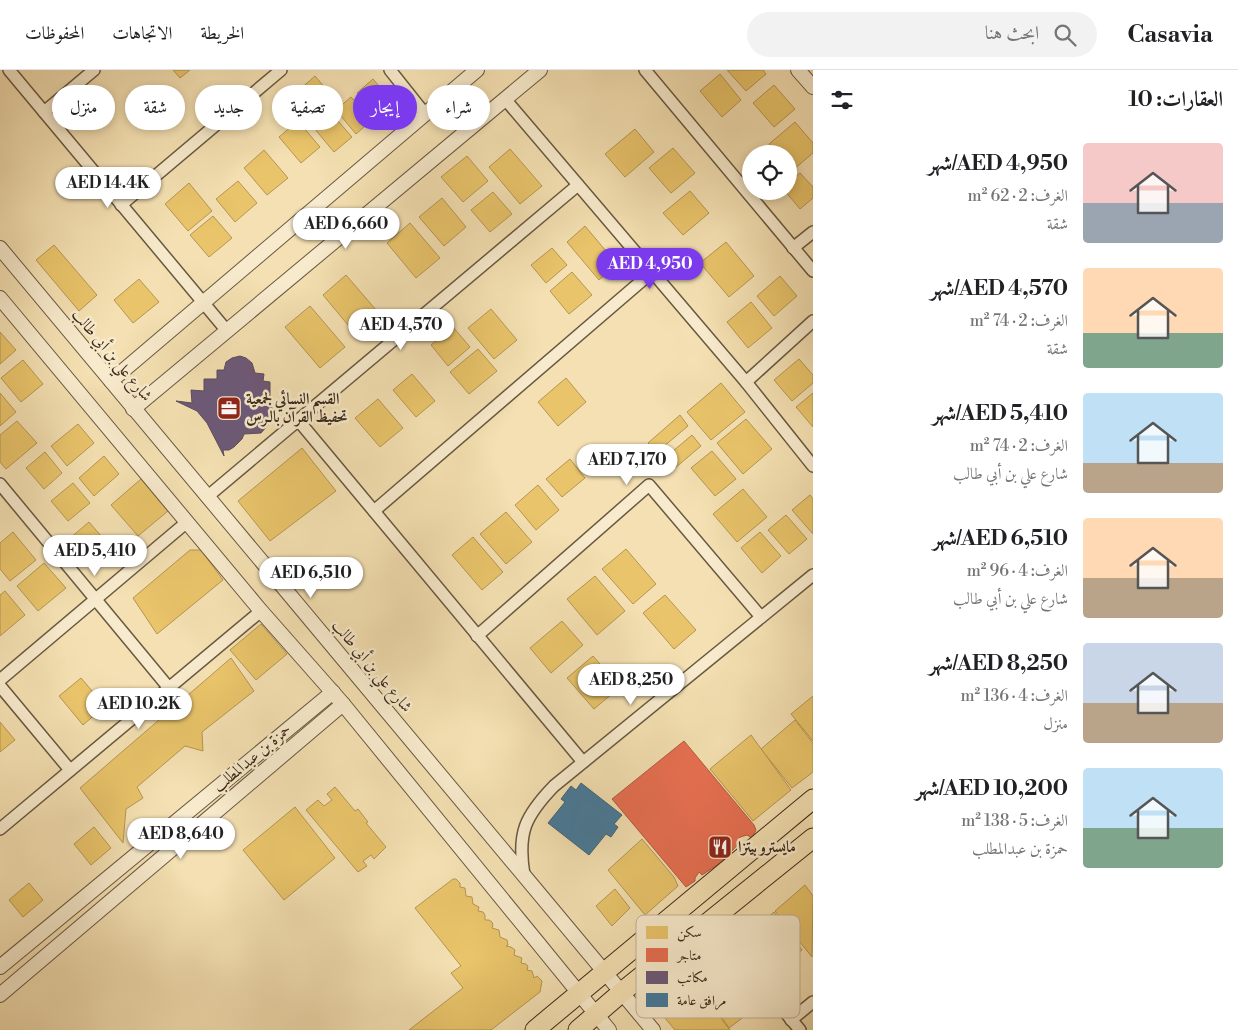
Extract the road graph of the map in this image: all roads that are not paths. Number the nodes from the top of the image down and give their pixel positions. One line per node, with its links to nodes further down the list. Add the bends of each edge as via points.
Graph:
1 (9, 70): 11 (street)
2 (94, 70): 11 (street)
3 (281, 70): 14 (street)
4 (390, 70): 12 (street)
5 (477, 70): 12 (street)
6 (540, 70): 10 (street)
7 (644, 70): 17 (street)
8 (798, 70): 9 (street)
9 (813, 87)
10 (505, 99): 13 (street); 23 (street)
11 (44, 112): 14 (street)
12 (425, 114): 21 (street)
13 (578, 185): 19 (street); 27 (street)
14 (121, 205): 21 (street)
15 (813, 232): 17 (street)
16 (0, 248): 24 (street, شارع علي بن أبي طالب)
17 (793, 248): 18 (street)
18 (813, 271)
19 (652, 272): 25 (street); 31 (street)
20 (0, 298): 32 (street)
21 (203, 303): 23 (street); 24 (street)
22 (813, 321): 25 (street)
23 (227, 331): 26 (street)
24 (111, 382): 26 (street, شارع علي بن أبي طالب)
25 (746, 382): 28 (street)
26 (134, 409): 30 (street, شارع علي بن أبي طالب)
27 (298, 420): 30 (street); 31 (street)
28 (813, 466)
29 (0, 484): 34 (street)
30 (207, 497): 48 (street, شارع علي بن أبي طالب)
31 (374, 511): 37 (street)
32 (187, 522): 34 (street); 35 (street)
33 (813, 575): 36 (street)
34 (96, 599): 38 (street); 40 (street)
35 (261, 611): 40 (street); 41 (street)
36 (761, 617): 37 (street, via 648,485); 43 (street)
37 (477, 636): 43 (street)
38 (0, 680)
39 (0, 686): 44 (street)
40 (169, 688): 44 (street)
41 (333, 692): 42 (street); 52 (street, حمزة بن عبدالمطلب)
42 (343, 704): 55 (street); 57 (street, حمزة بن عبدالمطلب)
43 (582, 762): 48 (street, via 541,799 528,818 520,853)
44 (70, 770): 46 (street)
45 (813, 799): 49 (highway)
46 (0, 829)
47 (813, 838): 50 (highway)
48 (524, 875): 53 (street, شارع علي بن أبي طالب)
49 (671, 915)
50 (717, 915)
51 (636, 943): 53 (highway)
52 (0, 967)
53 (603, 970): 55 (highway); 56 (street, شارع علي بن أبي طالب)
54 (636, 981): 56 (highway)
55 (576, 990): 61 (street); 65 (highway)
56 (622, 992): 59 (street, شارع علي بن أبي طالب); 61 (highway)
57 (0, 995)
58 (813, 1002): 60 (street)
59 (636, 1009)
60 (800, 1013)
61 (596, 1014): 66 (highway); 67 (street)
62 (643, 1018): 68 (street, شارع علي بن أبي طالب)
63 (793, 1018): 64 (street)
64 (791, 1020): 69 (street)
65 (535, 1030)
66 (578, 1030)
67 (609, 1030)
68 (653, 1030)
69 (800, 1030)

